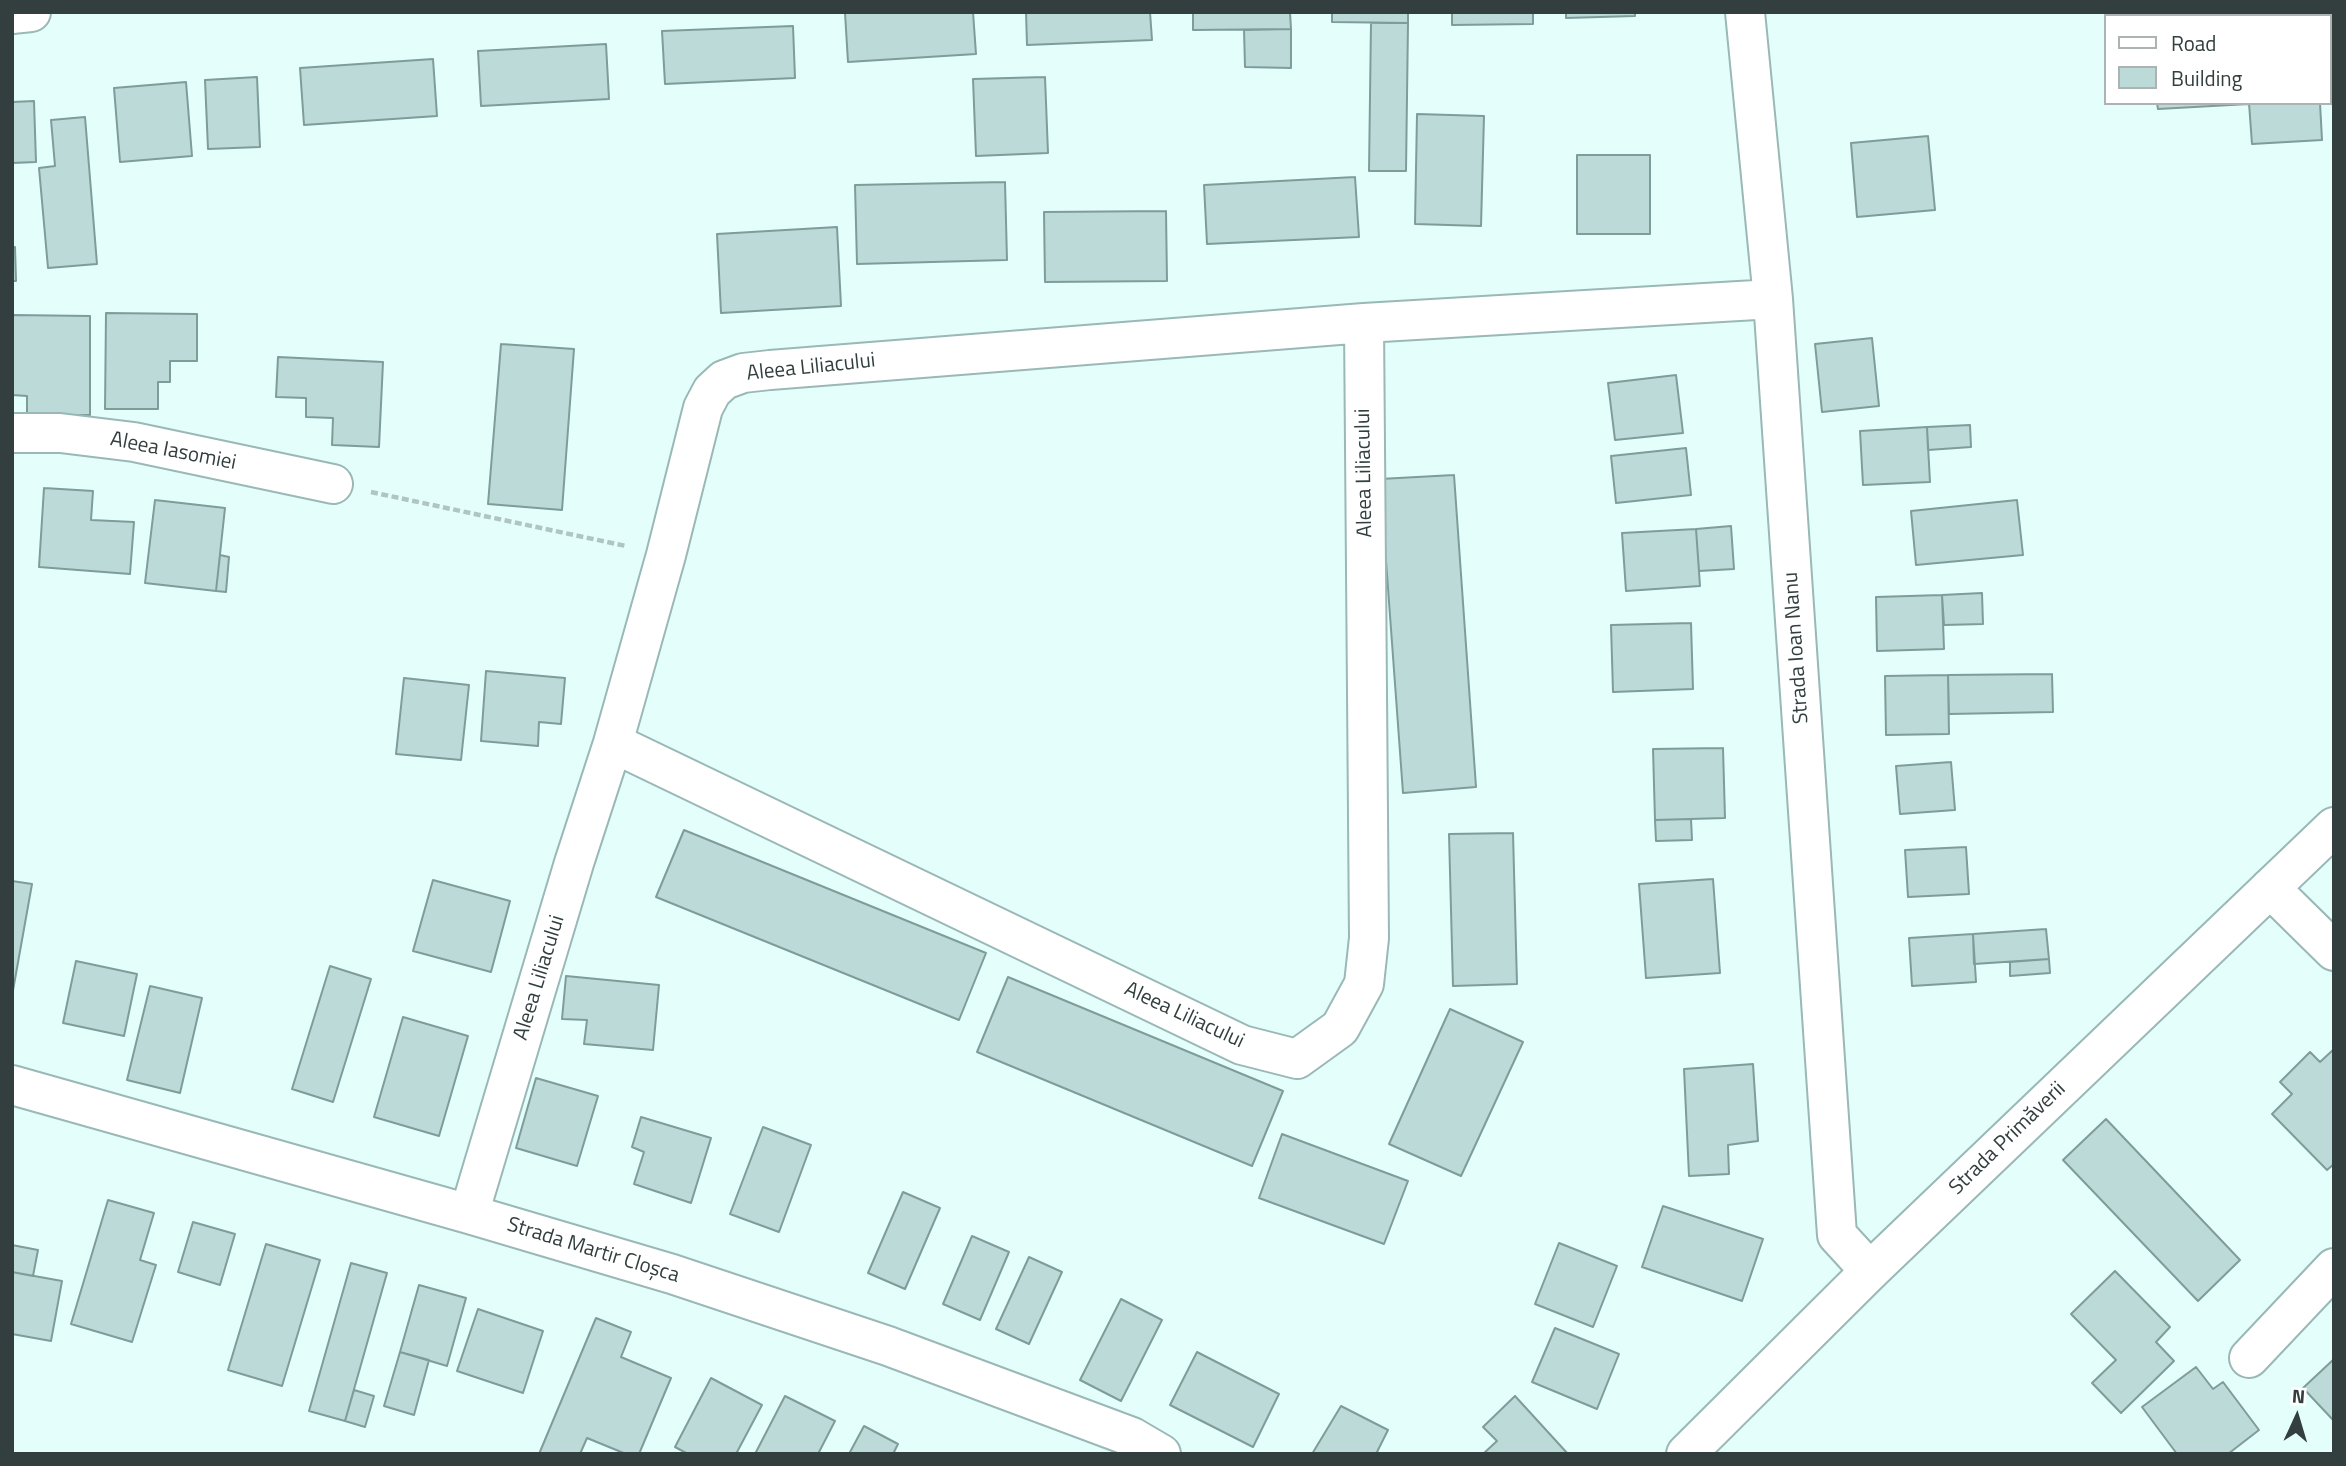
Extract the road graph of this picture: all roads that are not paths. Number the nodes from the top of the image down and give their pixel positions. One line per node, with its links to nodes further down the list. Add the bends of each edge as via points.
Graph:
1 (31, 12): 3 (street)
2 (1745, 12): 4 (street, Strada Ioan Nanu)
3 (12, 14)
4 (1773, 299): 5 (street, Aleea Liliacului); 15 (street, Strada Ioan Nanu, via 1837,1235)
5 (1364, 323): 8 (street, Aleea Liliacului, via 743,373 724,380 703,408); 8 (street, Aleea Liliacului, via 1369,938 1364,984 1339,1028 1297,1059 1242,1045)
6 (12, 433): 7 (street, Aleea Iasomiei, via 60,433 134,442)
7 (333, 484)
8 (613, 743): 13 (street, Aleea Liliacului)
9 (2334, 827): 10 (street, Strada Primăverii)
10 (2270, 888): 11 (street); 15 (street, Strada Primăverii)
11 (2334, 951)
12 (12, 1085): 13 (street, Strada Martir Cloșca)
13 (469, 1214): 17 (street, Strada Martir Cloșca, via 888,1346 1132,1437)
14 (2334, 1268): 16 (street)
15 (1870, 1271): 18 (street, Strada Primăverii)
16 (2249, 1358)
17 (1161, 1454)
18 (1686, 1454)

